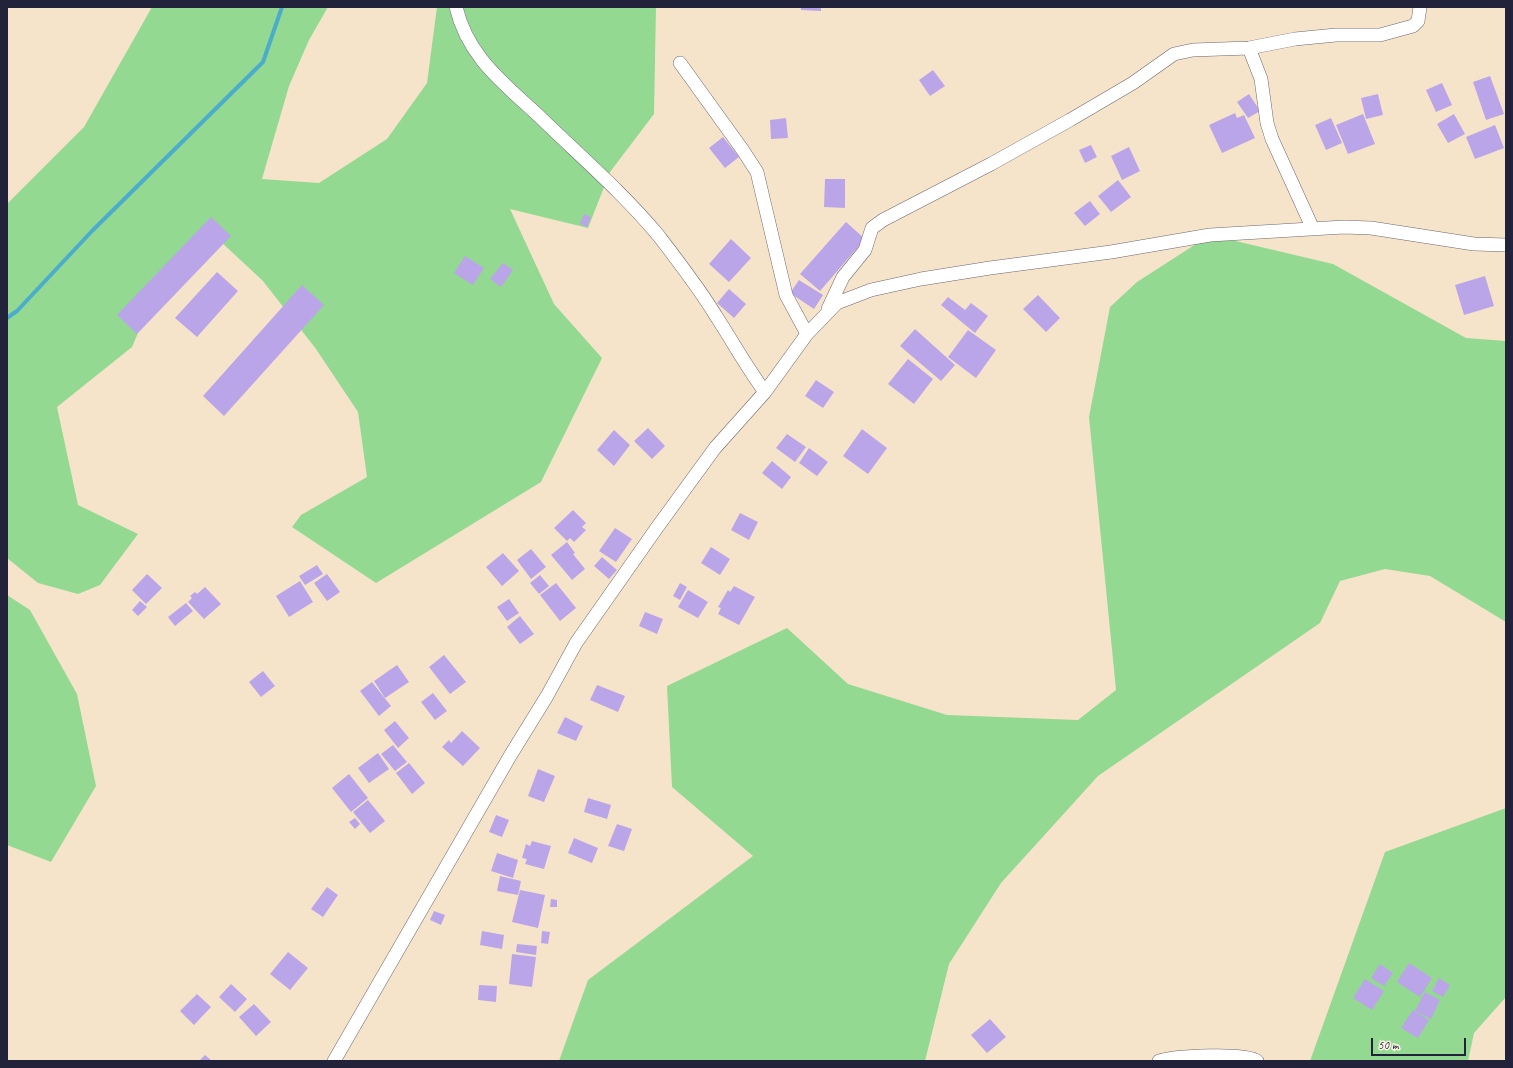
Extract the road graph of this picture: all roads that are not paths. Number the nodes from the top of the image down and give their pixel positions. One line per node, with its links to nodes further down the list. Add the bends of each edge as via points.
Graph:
1 (456, 7): 9 (street, via 461,25 474,50 493,74 626,200 658,236 716,315 746,366)
2 (1420, 7): 3 (street, via 1418,21 1402,30 1380,35 1336,35 1295,39)
3 (1249, 48): 5 (street, via 1261,79 1267,123 1272,139); 7 (street, via 1194,50 1174,54 1133,83 1064,123 883,220 872,228 865,250 843,277)
4 (680, 63): 8 (street, via 756,172 786,295)
5 (1313, 229): 6 (street, via 1371,228 1430,239); 7 (street, via 1210,235 921,279 871,290 837,303)
6 (1506, 245)
7 (827, 311): 8 (street)
8 (808, 334): 9 (street)
9 (765, 392): 10 (street, via 716,448 576,643)
10 (334, 1061)
11 (1159, 1061): 12 (street, via 1184,1056 1230,1056 1253,1058)
12 (1257, 1061)

